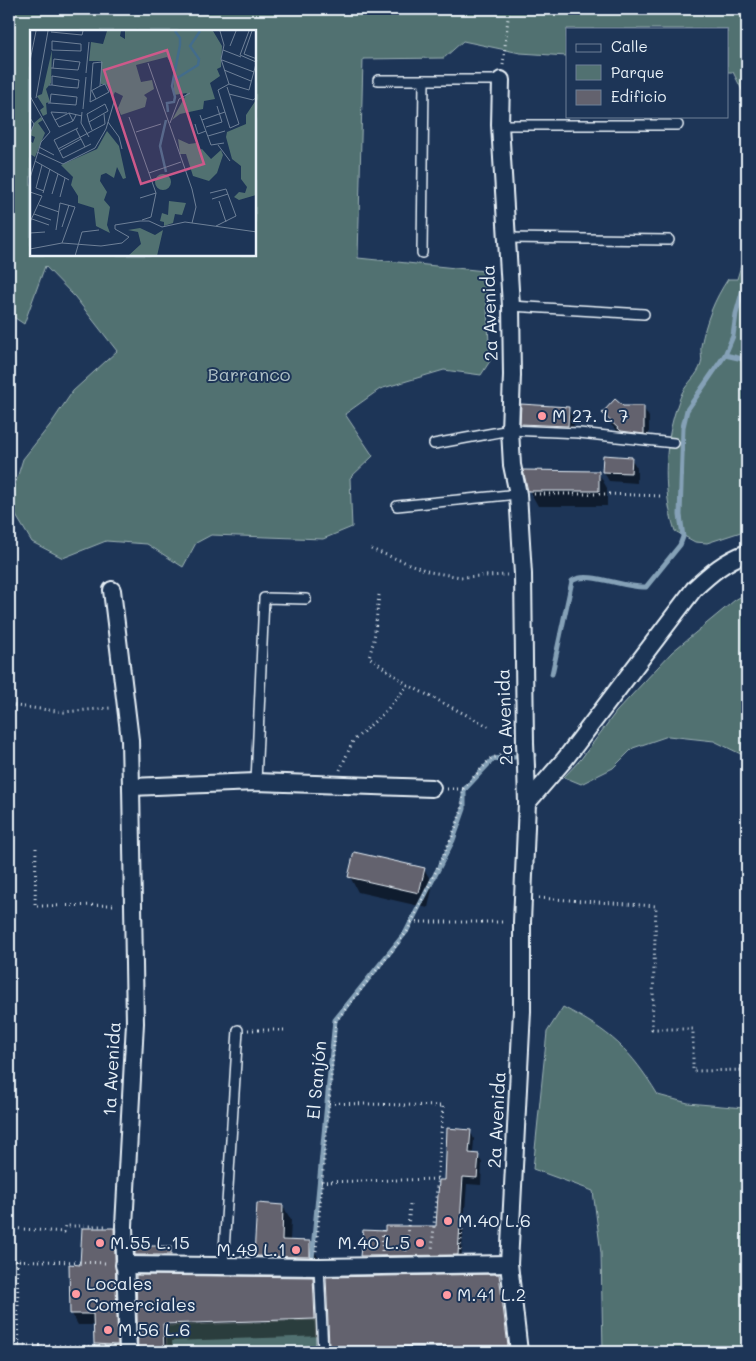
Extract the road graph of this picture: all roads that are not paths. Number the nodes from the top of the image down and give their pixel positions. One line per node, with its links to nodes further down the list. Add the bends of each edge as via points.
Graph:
1 (378, 80): 2 (lane)
2 (424, 80): 3 (lane); 8 (lane)
3 (501, 80): 4 (street, 2a Avenida)
4 (500, 125): 5 (lane); 6 (street, 2a Avenida)
5 (678, 125)
6 (507, 238): 7 (lane); 9 (street, 2a Avenida)
7 (669, 240)
8 (422, 253)
9 (511, 306): 10 (lane); 11 (street, 2a Avenida)
10 (644, 314)
11 (510, 430): 12 (lane); 13 (lane); 14 (street, 2a Avenida)
12 (674, 443)
13 (434, 444)
14 (518, 494): 15 (lane); 22 (street, 2a Avenida, bridge, via 523,574 519,749 526,767)
15 (397, 506)
16 (747, 553): 22 (street, via 720,566 694,589 565,759)
17 (112, 590): 20 (street, 1a Avenida, via 126,707)
18 (306, 599): 19 (lane, via 264,598)
19 (256, 782): 20 (street); 21 (street)
20 (131, 787): 25 (street, 1a Avenida, via 135,1023)
21 (432, 788)
22 (527, 803): 24 (street, 2a Avenida, via 522,1011)
23 (238, 1030): 27 (lane)
24 (509, 1264): 26 (street); 30 (street, 2a Avenida)
25 (124, 1265): 27 (street); 28 (street, 1a Avenida)
26 (316, 1265): 27 (street); 29 (lane)
27 (223, 1266)
28 (128, 1350)
29 (323, 1352): 30 (lane)
30 (519, 1352)

